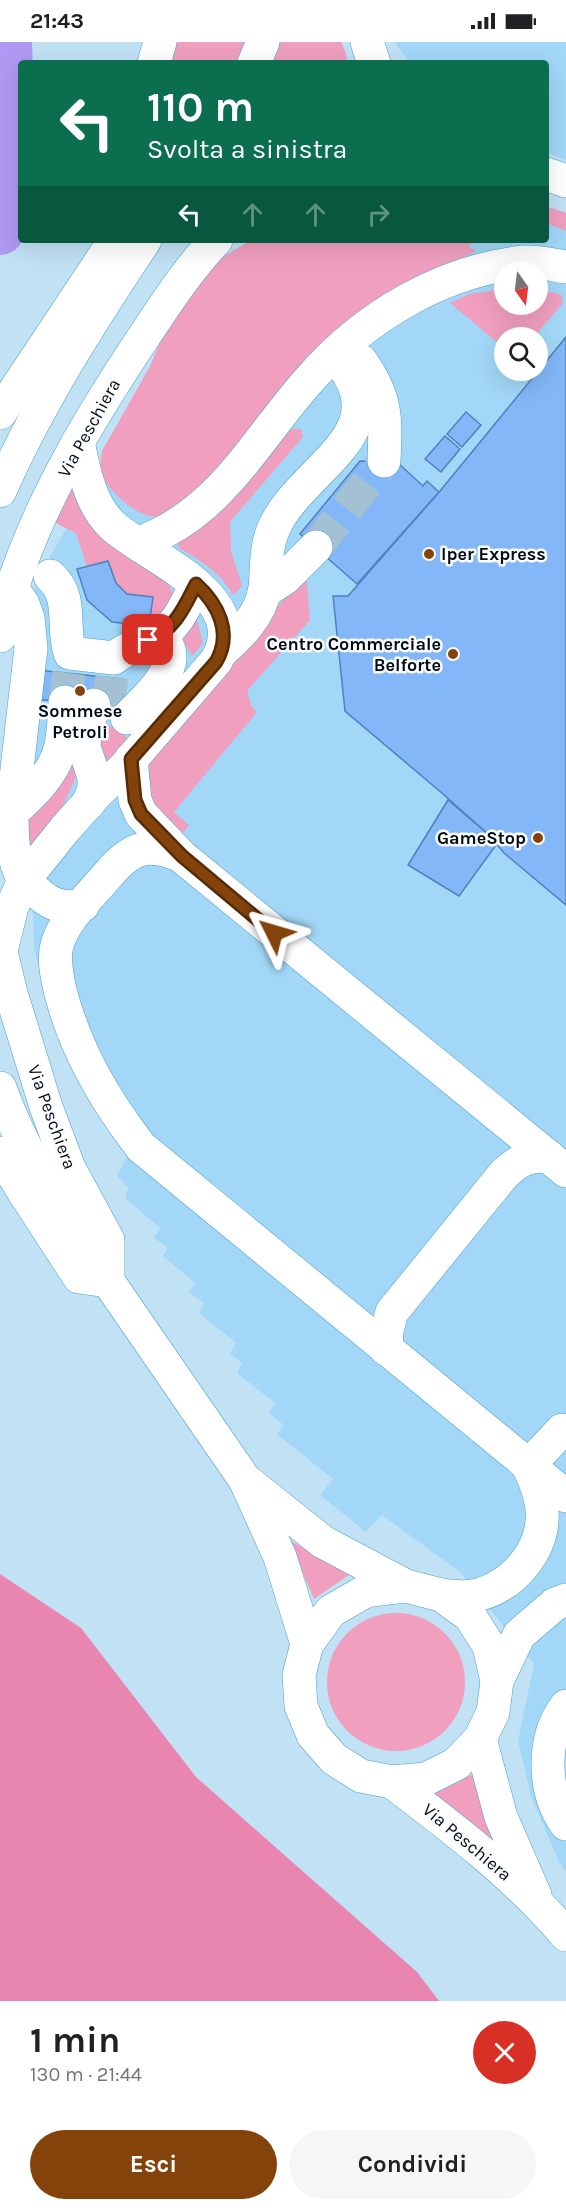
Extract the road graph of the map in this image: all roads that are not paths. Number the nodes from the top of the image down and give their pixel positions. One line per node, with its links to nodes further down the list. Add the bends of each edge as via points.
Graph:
1 (147, 42): 4 (main road)
2 (160, 42): 5 (main road)
3 (263, 42): 6 (main road)
4 (153, 60)
5 (155, 60)
6 (255, 60)
7 (549, 175): 8 (main road)
8 (566, 182)
9 (113, 243): 14 (main road)
10 (143, 243): 17 (main road, via 74,350)
11 (213, 243): 15 (main road, Via Peschiera, via 160,312)
12 (566, 267): 13 (main road, via 527,262 483,270 429,288 386,312)
13 (341, 349): 16 (main road, via 375,381 381,394 385,410); 18 (main road, via 310,378 214,497 185,521); 23 (main road, via 359,402 356,425 288,506 273,530)
14 (0, 413)
15 (78, 442): 18 (main road, via 100,511); 22 (main road, Via Peschiera)
16 (384, 461)
17 (0, 491)
18 (138, 543): 21 (main road)
19 (316, 547): 23 (main road, via 285,578)
20 (50, 576): 28 (main road, via 65,599 68,645)
21 (196, 584): 26 (main road, via 178,617); 27 (main road, via 220,616)
22 (12, 588): 24 (main road); 25 (main road, Via Peschiera)
23 (264, 592): 27 (main road, via 246,627)
24 (28, 618): 28 (main road); 31 (main road, via 31,648)
25 (0, 636)
26 (159, 636): 28 (main road, via 129,648); 28 (main road, via 171,662 156,687)
27 (221, 652): 29 (main road)
28 (95, 686): 30 (main road, via 84,747 94,777); 31 (main road, via 54,763)
29 (131, 759): 30 (main road); 32 (main road, via 135,800 141,814)
30 (88, 804): 33 (main road)
31 (12, 812): 33 (main road, via 12,834)
32 (182, 856): 34 (main road, via 165,849 135,851 121,859); 38 (main road)
33 (24, 880): 34 (main road, via 47,902 70,908); 35 (main road)
34 (82, 905): 40 (main road, via 61,933 56,948 56,974 88,1065 121,1121 141,1147)
35 (0, 950): 39 (main road, Via Peschiera, via 46,1107 69,1168 108,1240)
36 (0, 1088): 39 (main road, via 42,1180)
37 (0, 1153): 39 (main road, via 79,1277)
38 (557, 1163): 40 (main road, via 532,1156 504,1174 392,1312)
39 (108, 1281): 43 (main road, Via Peschiera)
40 (386, 1349): 42 (main road)
41 (562, 1430): 42 (main road)
42 (528, 1466): 44 (main road); 46 (main road, via 538,1486 542,1511 539,1536 529,1559 512,1578 491,1591 471,1596)
43 (245, 1480): 45 (main road, Via Peschiera, via 323,1542); 48 (main road, Via Peschiera, via 280,1557)
44 (566, 1496)
45 (406, 1586): 46 (main road, Via Peschiera); 48 (main road, Via Peschiera, via 366,1591 348,1601 331,1611)
46 (441, 1595): 49 (main road, Via Peschiera, via 470,1616 489,1646)
47 (566, 1600): 49 (main road, via 555,1604 519,1635)
48 (307, 1644): 52 (main road, Via Peschiera, via 299,1675 302,1706 313,1735 334,1759 361,1776)
49 (497, 1681): 51 (main road, Via Peschiera, via 493,1712)
50 (566, 1706): 53 (main road, via 552,1738 548,1766 552,1797)
51 (480, 1739): 52 (main road, Via Peschiera, via 456,1764 426,1779); 54 (main road, Via Peschiera, via 501,1817)
52 (392, 1782): 54 (main road, Via Peschiera, via 465,1837)
53 (566, 1824)
54 (540, 1904): 55 (main road, Via Peschiera)
55 (566, 1935)

